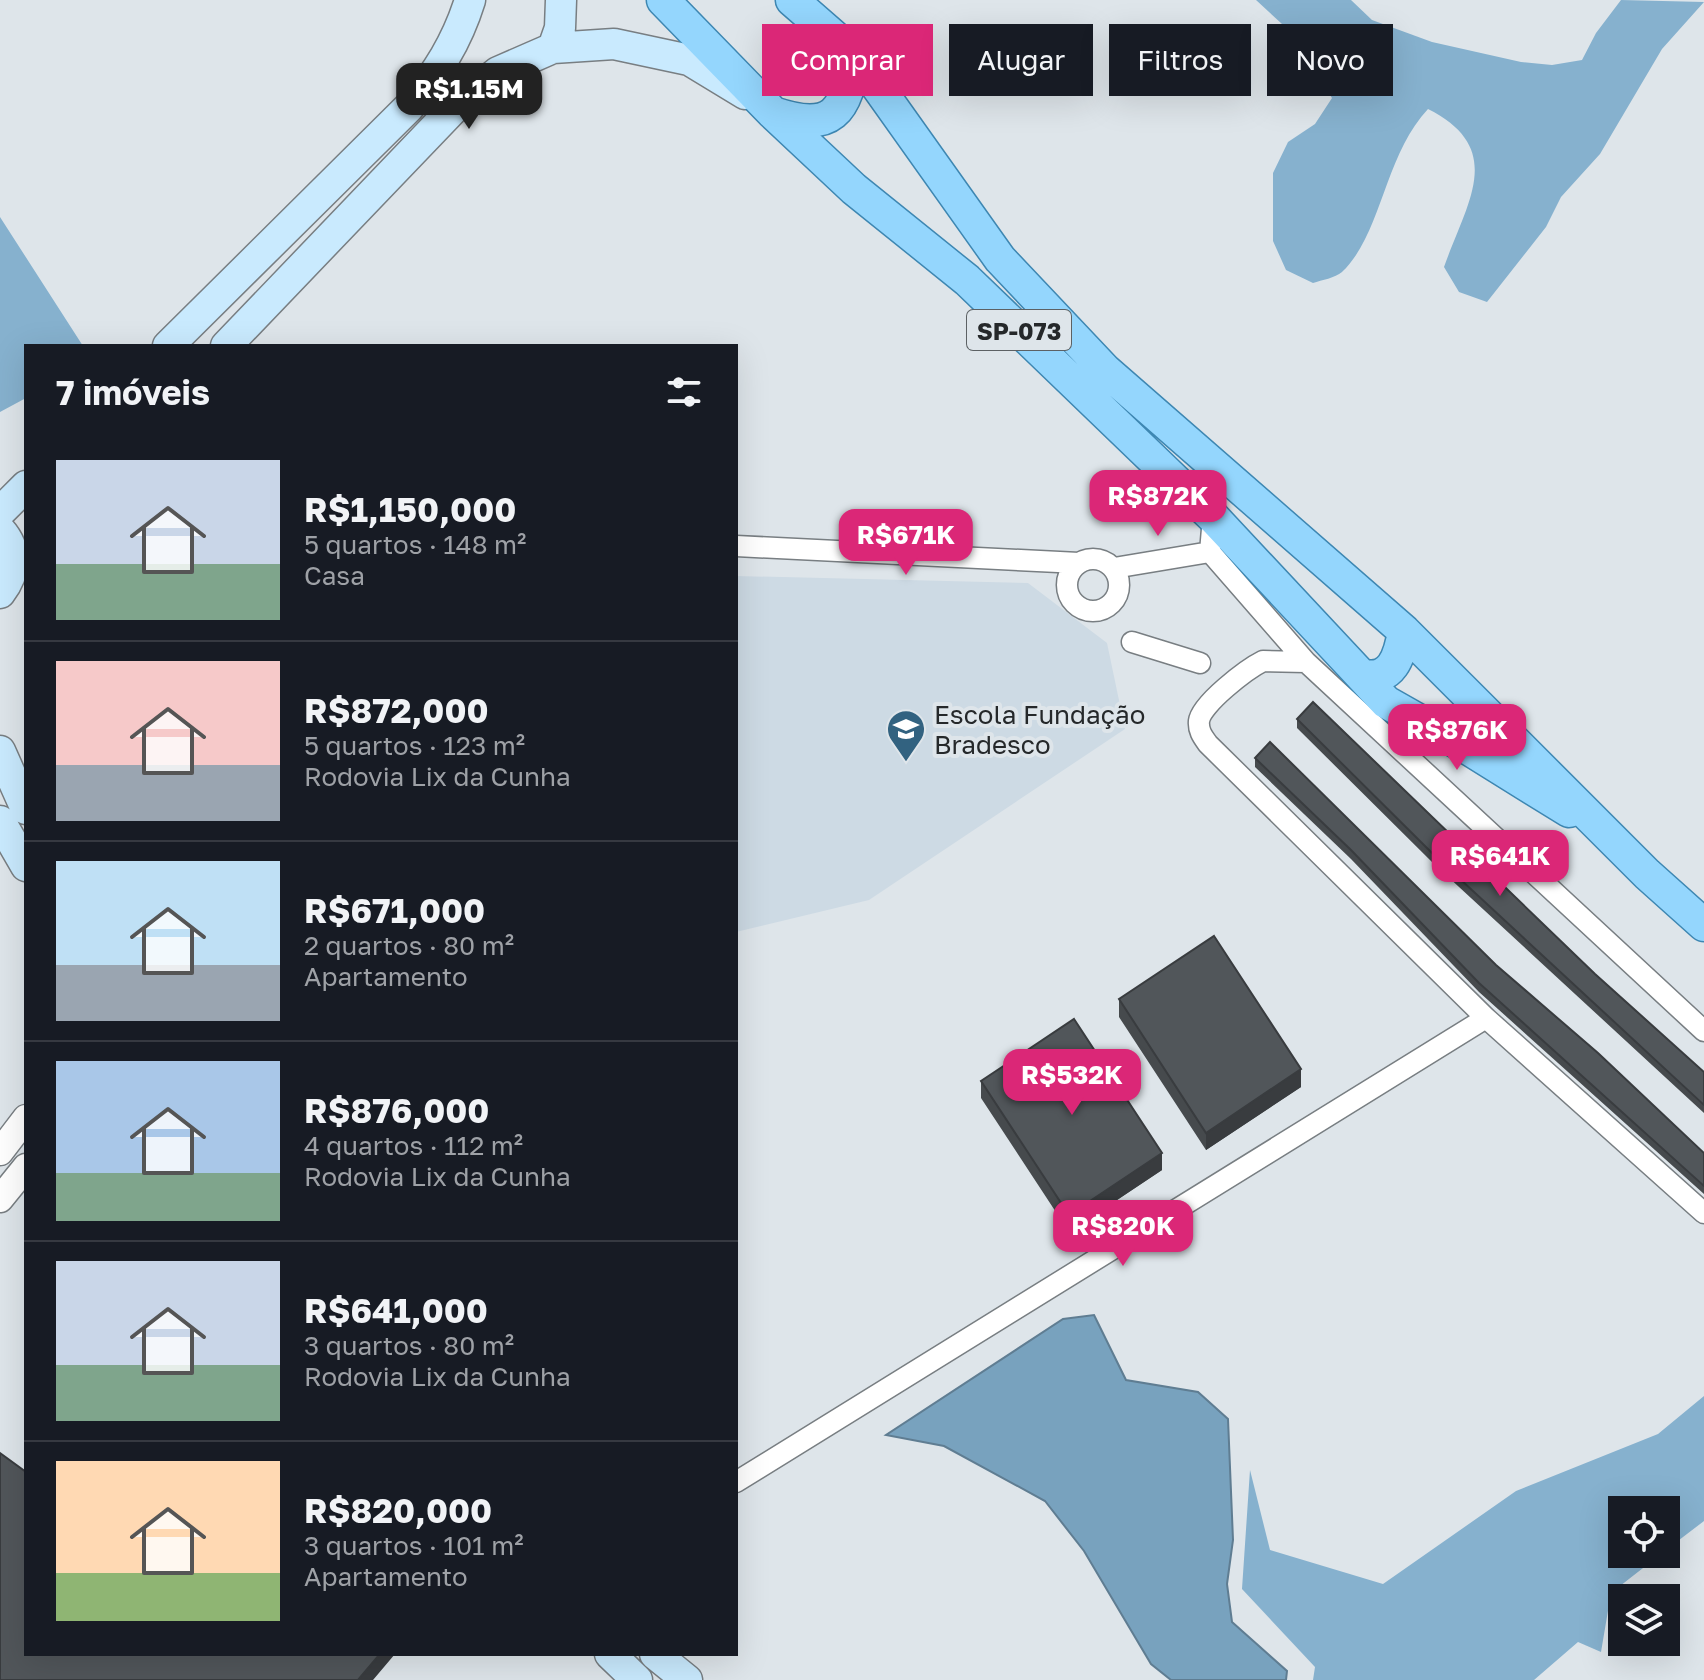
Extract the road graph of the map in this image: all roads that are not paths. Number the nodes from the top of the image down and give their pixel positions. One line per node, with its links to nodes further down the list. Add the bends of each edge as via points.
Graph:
1 (470, 0): 10 (main road, via 436,75 409,107)
2 (561, 0): 6 (main road)
3 (663, 0): 9 (main road, SP-073)
4 (792, 0): 5 (main road, SP-073)
5 (819, 24)
6 (553, 48): 9 (main road, via 614,44 689,60); 11 (main road, via 498,72 455,107)
7 (844, 96): 9 (main road, via 823,121 809,123)
8 (884, 96): 21 (main road, SP-073, via 1000,259 1105,370)
9 (773, 113): 14 (main road, SP-073, via 854,189 967,280)
10 (170, 344)
11 (228, 344)
12 (24, 488): 13 (main road)
13 (0, 512)
14 (1213, 517): 16 (street); 20 (main road, SP-073)
15 (738, 546): 17 (street)
16 (1210, 552): 18 (street); 19 (street)
17 (1079, 563): 18 (street, via 1095,559); 18 (street, via 1068,578 1068,589 1076,605 1093,611 1116,597)
18 (1114, 568)
19 (1243, 588): 20 (street); 23 (street)
20 (1281, 591): 25 (main road, SP-073)
21 (1404, 631): 25 (main road, via 1393,667 1376,677); 29 (main road, SP-073)
22 (1132, 642): 24 (street)
23 (1306, 662): 32 (street, via 1273,659 1255,664 1206,706 1199,732); 33 (street)
24 (1200, 663)
25 (1361, 675): 29 (main road, SP-073, via 1386,702)
26 (0, 751): 27 (main road)
27 (24, 805)
28 (0, 821): 30 (main road)
29 (1610, 836): 31 (main road, SP-073)
30 (24, 863)
31 (1704, 925)
32 (1486, 1018): 38 (street); 39 (street)
33 (1704, 1031)
34 (24, 1121): 35 (street)
35 (0, 1152)
36 (24, 1169): 37 (street)
37 (0, 1199)
38 (1704, 1213)
39 (738, 1481)
40 (612, 1656): 42 (main road)
41 (657, 1656): 43 (main road)
42 (637, 1680)
43 (687, 1680)

